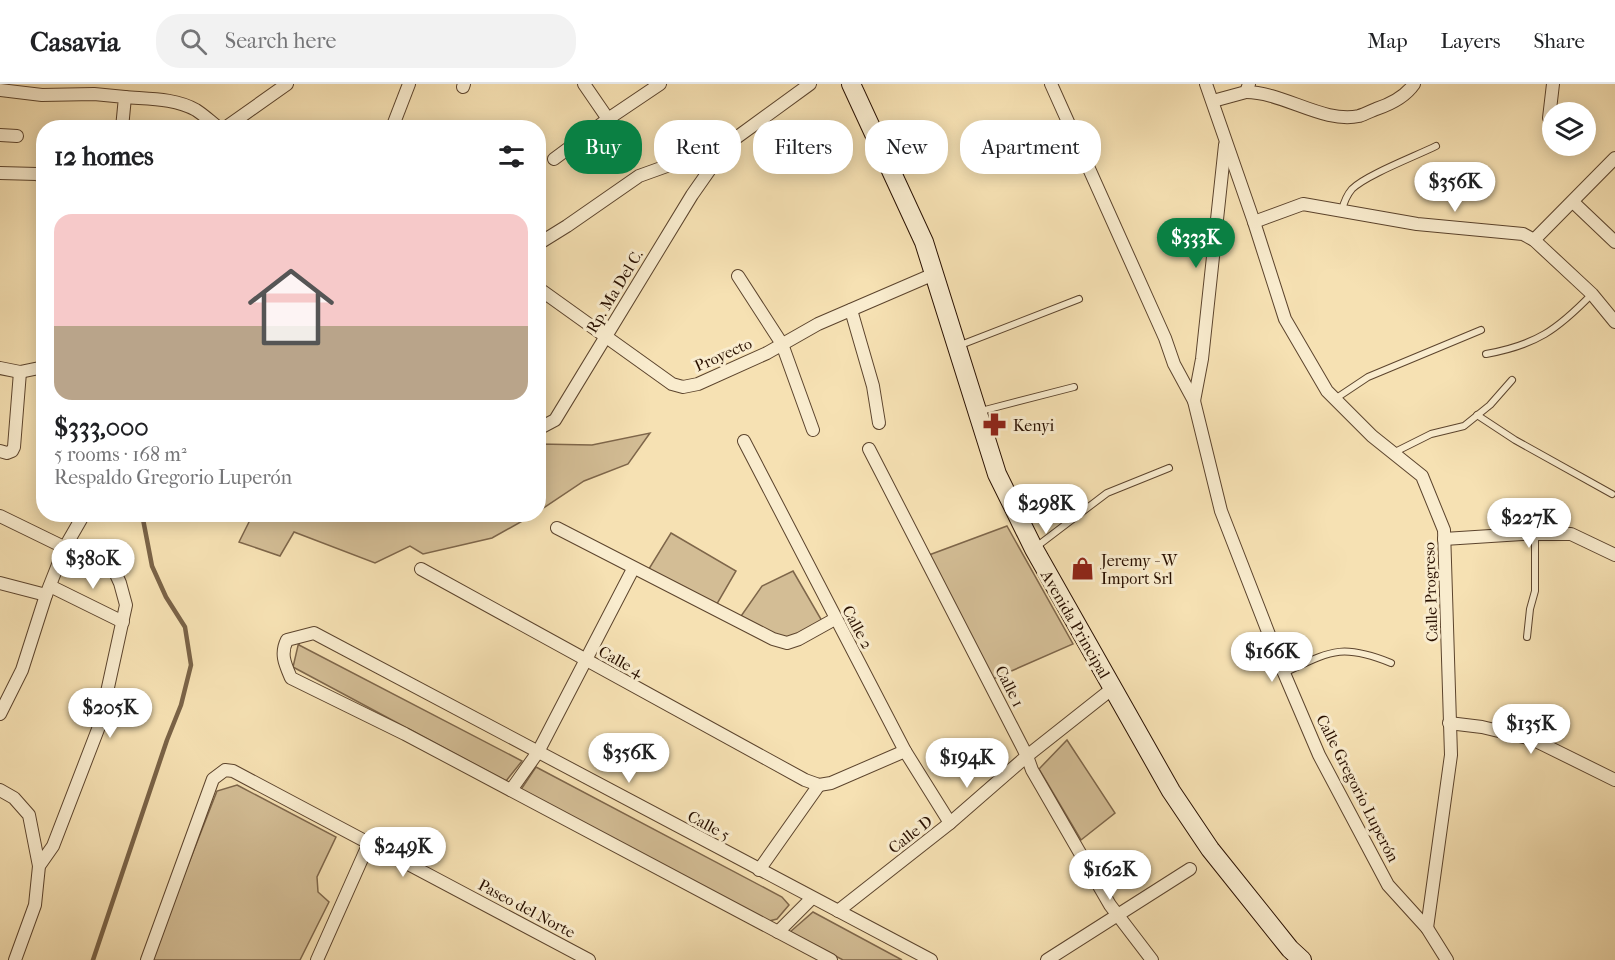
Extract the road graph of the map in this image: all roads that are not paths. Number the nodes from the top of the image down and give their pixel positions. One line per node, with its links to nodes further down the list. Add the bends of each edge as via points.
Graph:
1 (287, 84): 20 (street)
2 (409, 84): 21 (street)
3 (584, 84): 17 (street)
4 (660, 84): 17 (street)
5 (810, 84): 22 (street)
6 (851, 84): 39 (street, Avenida Principal, via 924,242)
7 (1051, 84): 57 (street, Calle Gregorio Luperón, via 1166,338 1174,364)
8 (1206, 84): 15 (street, Calle Progreso)
9 (1414, 84): 12 (street, via 1390,104 1357,116 1326,114)
10 (1553, 84): 16 (street)
11 (8, 88): 13 (street, via 42,95)
12 (1248, 88): 15 (street)
13 (94, 89): 14 (street)
14 (125, 97): 18 (street); 19 (street, via 182,104)
15 (1213, 101): 25 (street, Calle Progreso)
16 (1551, 102)
17 (608, 119): 28 (street)
18 (123, 120)
19 (208, 120)
20 (236, 120)
21 (395, 120)
22 (741, 134)
23 (0, 135): 24 (street)
24 (17, 136)
25 (1225, 141): 35 (street, Calle Progreso); 57 (street)
26 (1436, 146): 34 (lane, via 1354,187)
27 (1615, 158): 33 (street)
28 (554, 159)
29 (654, 170): 36 (street, via 639,176)
30 (0, 173): 31 (street)
31 (36, 174)
32 (707, 174): 47 (street, Rp. Ma Del C.)
33 (1573, 202): 37 (street); 38 (street)
34 (1342, 210): 35 (street, via 1303,204); 37 (street, via 1417,224 1523,234)
35 (1254, 222): 56 (street, Calle Progreso, via 1285,319 1327,392)
36 (546, 239)
37 (1534, 240): 42 (street)
38 (1615, 242)
39 (934, 274): 44 (street, Proyecto); 49 (street, Avenida Principal)
40 (738, 276): 48 (street)
41 (546, 294): 47 (street, Proyecto)
42 (1592, 294): 45 (street); 50 (lane, via 1567,320 1542,337)
43 (1079, 299): 49 (lane)
44 (851, 310): 48 (street, Proyecto); 60 (street, via 873,386)
45 (1615, 322)
46 (1480, 330): 56 (lane, via 1368,377)
47 (605, 336): 48 (street, Proyecto, via 672,384 683,387 698,384); 61 (street, Rp. Ma Del C., via 555,420)
48 (782, 344): 62 (street)
49 (957, 346): 58 (street, Avenida Principal)
50 (1486, 354)
51 (0, 368): 53 (street)
52 (36, 369): 53 (street)
53 (20, 372): 65 (street, via 14,447 7,453)
54 (1512, 380): 59 (lane)
55 (1074, 387): 58 (lane)
56 (1335, 399): 66 (street, Calle Progreso)
57 (1194, 401): 86 (street, Calle Gregorio Luperón, via 1221,511)
58 (977, 412): 75 (street, Avenida Principal, via 996,474)
59 (1477, 415): 66 (lane, via 1464,426 1431,434); 68 (lane)
60 (879, 423)
61 (546, 425)
62 (813, 429)
63 (744, 441): 81 (street, Calle 2)
64 (869, 449): 92 (street, Calle 1)
65 (0, 451)
66 (1393, 453): 73 (street, Calle Progreso, via 1422,476)
67 (1169, 468): 75 (lane, via 1107,493)
68 (1612, 494)
69 (0, 516): 74 (street)
70 (79, 522): 74 (street)
71 (556, 528): 78 (street)
72 (1535, 534): 73 (street); 76 (street, via 1571,534); 83 (lane, via 1535,591)
73 (1444, 539): 89 (street, Calle Progreso)
74 (65, 547): 80 (street); 82 (street, via 115,572 126,605)
75 (1034, 549): 87 (street, Avenida Principal)
76 (1615, 555)
77 (421, 569): 84 (street, Calle 4)
78 (633, 569): 81 (street, via 787,643); 84 (street)
79 (0, 582): 80 (street)
80 (48, 591): 82 (street); 88 (street, via 22,670)
81 (835, 619): 91 (street, Calle 2)
82 (123, 622): 99 (street, via 100,724 53,846)
83 (1527, 637)
84 (585, 661): 90 (street); 94 (street, Calle 4)
85 (1391, 663): 86 (lane, via 1358,651 1343,651 1323,655)
86 (1284, 673): 105 (street, Calle Gregorio Luperón, via 1319,754 1388,885)
87 (1113, 688): 92 (street, Calle D); 115 (street, Avenida Principal, via 1171,791 1210,849)
88 (0, 714)
89 (1449, 723): 93 (street, via 1532,739); 105 (street, Calle Progreso, via 1450,755)
90 (538, 752): 96 (street); 96 (street, Calle 5, via 314,633 287,640 283,660 291,678); 101 (street, Calle 5)
91 (905, 752): 94 (street); 97 (street, Calle 2)
92 (1028, 756): 97 (street, Calle D); 104 (street, Calle 1, via 1032,770)
93 (1615, 780)
94 (819, 785): 101 (street)
95 (0, 790): 99 (street, via 14,798 29,815)
96 (511, 790): 106 (street)
97 (950, 824): 103 (street, Calle D)
98 (369, 843): 108 (street, Paseo del Norte, via 225,770 213,779); 109 (street); 110 (street, Paseo del Norte)
99 (39, 866): 107 (street, via 35,905)
100 (1190, 868): 104 (street)
101 (759, 870): 102 (street, Calle 5)
102 (812, 898): 103 (street, Calle 5); 106 (street)
103 (838, 911): 112 (street, Calle 5)
104 (1117, 914): 113 (street); 114 (street, Calle 1)
105 (1427, 928): 116 (street, Calle Gregorio Luperón)
106 (778, 932): 111 (street)
107 (15, 960)
108 (147, 960)
109 (317, 960)
110 (589, 960)
111 (831, 960)
112 (931, 960)
113 (1047, 960)
114 (1152, 960)
115 (1302, 960)
116 (1447, 960)

